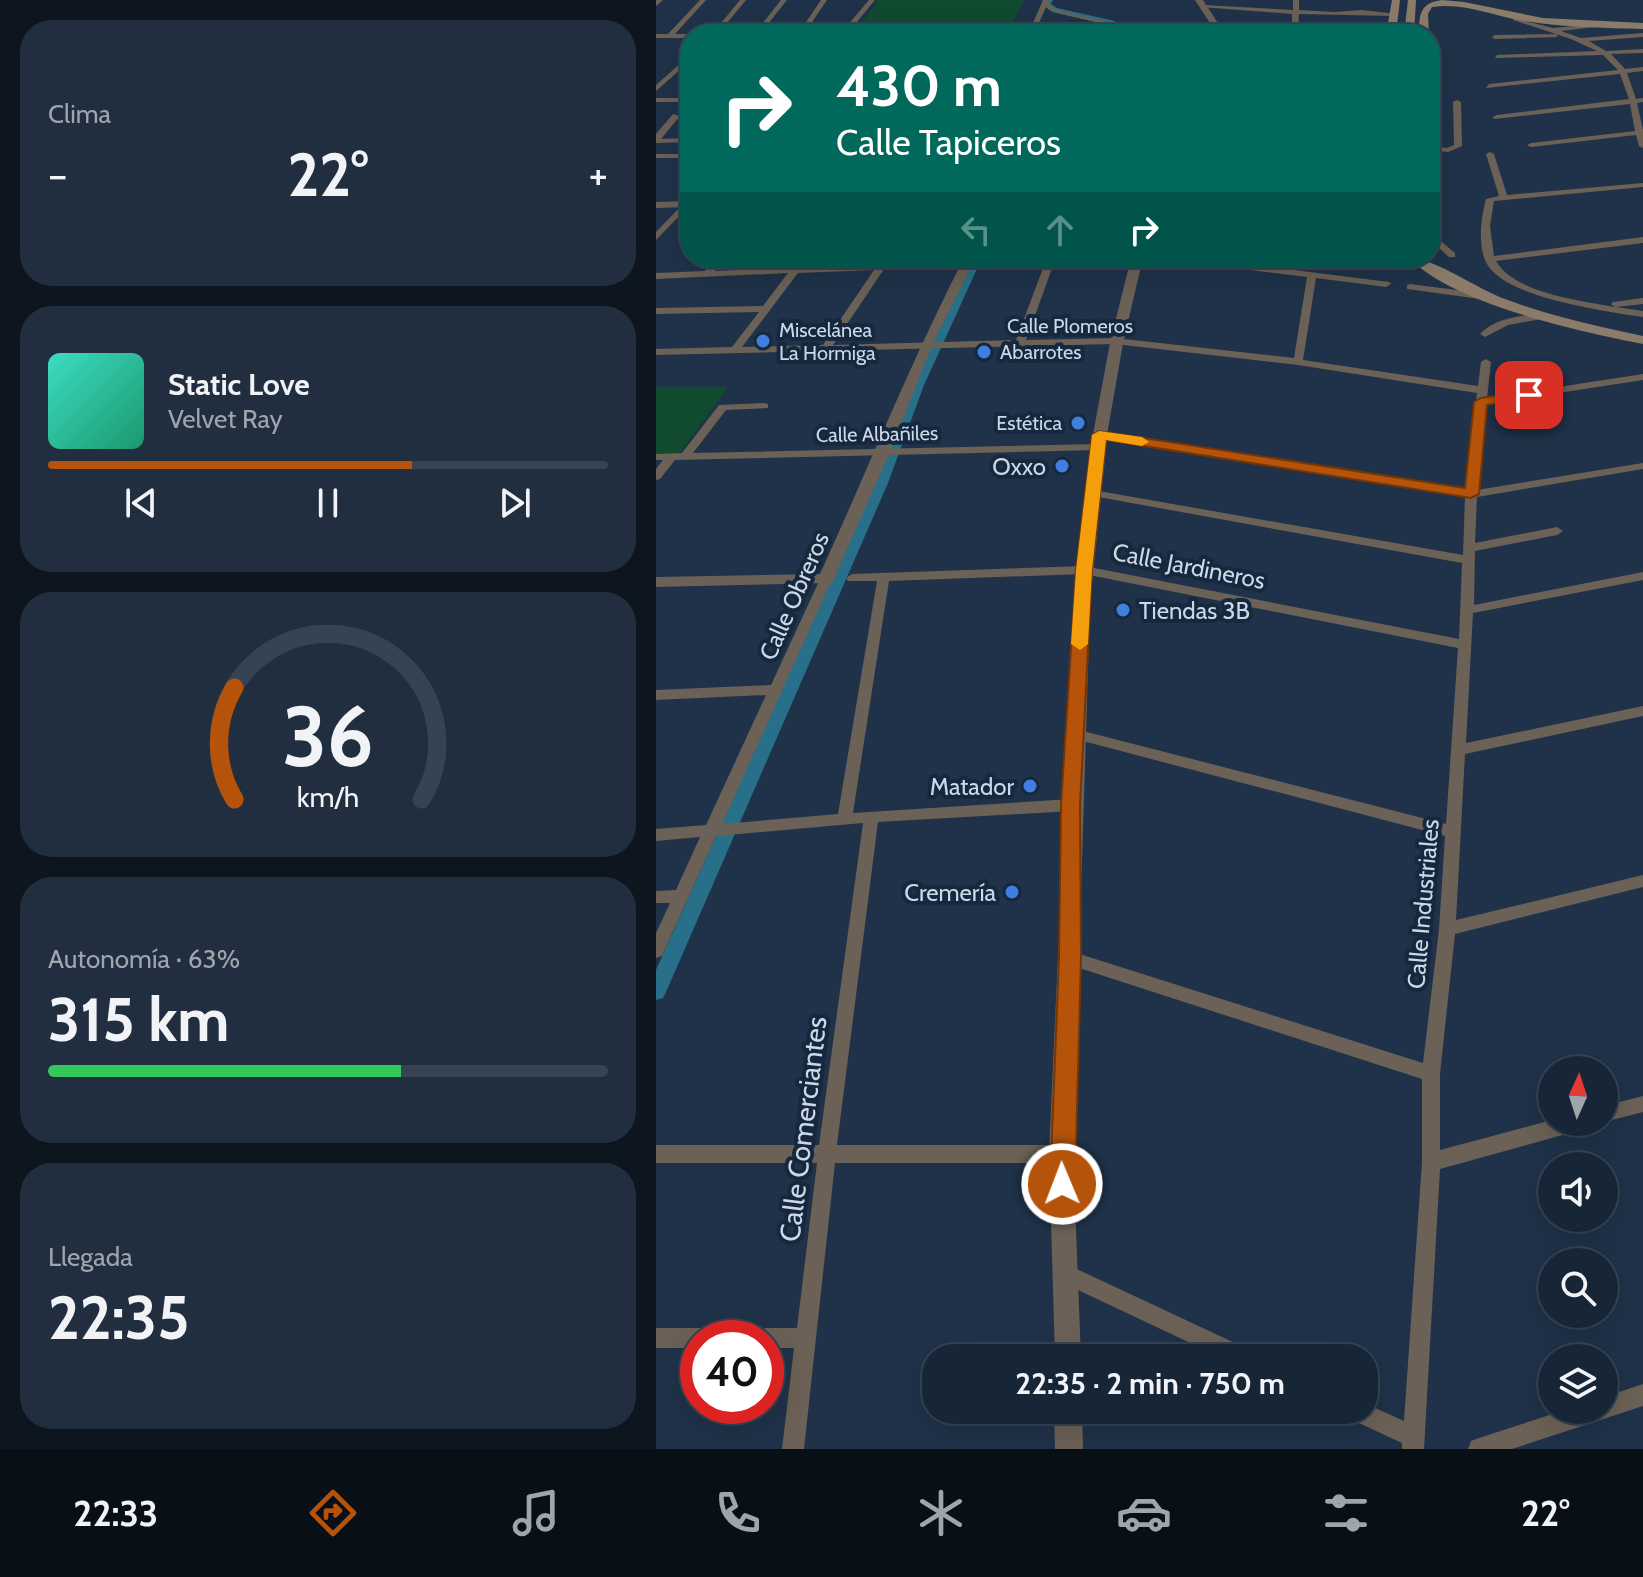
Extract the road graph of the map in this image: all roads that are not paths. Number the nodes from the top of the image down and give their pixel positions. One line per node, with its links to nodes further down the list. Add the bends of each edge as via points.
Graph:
1 (703, 0): 15 (street)
2 (743, 0): 16 (street)
3 (784, 0): 17 (street)
4 (824, 0): 18 (street)
5 (872, 0): 19 (street)
6 (1296, 0): 12 (street)
7 (1396, 0): 13 (main road)
8 (1412, 0): 25 (main road)
9 (1470, 0): 14 (main road)
10 (1045, 1): 20 (street); 21 (street, via 1061,13)
11 (1202, 3): 12 (street); 22 (street)
12 (1295, 13): 13 (street); 23 (street)
13 (1393, 14): 24 (main road)
14 (1515, 19): 26 (main road, via 1469,4 1434,3 1424,11); 28 (main road); 30 (street)
15 (681, 24)
16 (723, 24)
17 (765, 24)
18 (808, 24)
19 (852, 24)
20 (1035, 24)
21 (1111, 24)
22 (1216, 24)
23 (1295, 24)
24 (1392, 24)
25 (1410, 24)
26 (1424, 24)
27 (680, 25): 33 (street)
28 (1609, 25): 29 (main road); 30 (street)
29 (1643, 26)
30 (1550, 29): 35 (street)
31 (1643, 35): 37 (street)
32 (656, 36): 33 (street)
33 (670, 36): 34 (street)
34 (680, 36)
35 (1565, 36): 36 (street); 37 (street)
36 (1495, 37)
37 (1577, 40): 39 (street)
38 (1643, 51): 39 (street)
39 (1607, 53): 40 (street); 43 (street)
40 (1497, 57)
41 (680, 66): 45 (street)
42 (1643, 69): 43 (street)
43 (1623, 71): 44 (street); 49 (street)
44 (1489, 86)
45 (656, 89)
46 (656, 100): 47 (street)
47 (680, 100)
48 (1643, 100): 49 (street)
49 (1632, 101): 52 (street); 53 (street)
50 (1457, 102): 58 (street, via 1458,146)
51 (676, 116): 54 (street)
52 (1497, 117)
53 (1641, 133): 56 (street); 57 (street)
54 (656, 140): 55 (street)
55 (680, 140)
56 (1531, 145)
57 (1643, 146)
58 (1440, 151)
59 (1490, 154): 63 (street)
60 (656, 156): 61 (street)
61 (680, 156)
62 (1643, 185): 63 (street)
63 (1504, 197): 71 (street, via 1490,199)
64 (680, 203): 65 (street)
65 (656, 205)
66 (680, 212): 67 (street)
67 (656, 237)
68 (1643, 240): 71 (street)
69 (1440, 244): 70 (street)
70 (1452, 255)
71 (1489, 259): 90 (street, via 1516,283)
72 (1440, 264): 95 (main road, via 1511,299)
73 (712, 268): 83 (street)
74 (817, 268): 81 (street)
75 (880, 268): 101 (street)
76 (970, 268): 100 (street, Calle Obreros)
77 (1048, 268): 99 (street)
78 (1134, 268): 98 (street)
79 (1264, 268): 82 (street)
80 (1429, 268): 88 (main road)
81 (795, 270): 83 (street); 91 (street)
82 (1290, 271): 84 (street)
83 (708, 273): 85 (street)
84 (1312, 274): 86 (street); 104 (street)
85 (656, 276)
86 (1386, 284)
87 (1410, 287): 88 (street)
88 (1480, 296): 94 (main road)
89 (1643, 301): 90 (street)
90 (1600, 307): 93 (street)
91 (766, 309): 92 (street); 102 (street)
92 (656, 311)
93 (1643, 314)
94 (1544, 316): 96 (street, via 1505,323); 97 (main road)
95 (1643, 327)
96 (1485, 334)
97 (1643, 340)
98 (1115, 341): 99 (street, Calle Plomeros); 104 (street, Calle Plomeros); 109 (street)
99 (1020, 343): 100 (street, Calle Plomeros)
100 (932, 345): 101 (street, Calle Plomeros); 110 (street, Calle Obreros)
101 (826, 348): 102 (street, Calle Plomeros)
102 (735, 350): 103 (street, Calle Plomeros)
103 (656, 352)
104 (1298, 362): 107 (street, Calle Plomeros)
105 (1486, 362): 107 (street, Calle Industriales)
106 (1643, 377): 107 (street, Calle Plomeros)
107 (1481, 396): 117 (street, Calle Industriales)
108 (764, 406): 111 (street, via 723,407)
109 (1099, 441): 110 (street, Calle Albañiles); 116 (street); 117 (street, Calle Albañiles)
110 (891, 452): 111 (street, Calle Albañiles); 124 (street, Calle Obreros)
111 (685, 456): 113 (street, Calle Albañiles)
112 (656, 457): 113 (street, Calle Albañiles)
113 (671, 457): 115 (street)
114 (1643, 466): 117 (street, Calle Albañiles)
115 (656, 477)
116 (1093, 493): 119 (street); 120 (street)
117 (1471, 494): 119 (street, Calle Industriales)
118 (1557, 531): 119 (street)
119 (1468, 554): 126 (street, Calle Industriales)
120 (1084, 570): 121 (street, Calle Jardineros); 127 (street, Calle Jardineros); 131 (street)
121 (884, 576): 123 (street, Calle Jardineros); 135 (street)
122 (1643, 576): 126 (street)
123 (852, 578)
124 (826, 579): 125 (street); 128 (street, Calle Obreros)
125 (656, 582)
126 (1467, 610): 127 (street, Calle Industriales)
127 (1465, 645): 132 (street, Calle Industriales)
128 (775, 690): 129 (street); 136 (street, Calle Obreros)
129 (656, 695)
130 (1643, 711): 132 (street)
131 (1075, 734): 133 (street); 137 (street)
132 (1458, 750): 137 (street, Calle Industriales)
133 (1071, 805): 134 (street); 144 (street)
134 (871, 817): 135 (street); 150 (street, Calle Comerciantes)
135 (845, 819): 136 (street)
136 (717, 830): 138 (street); 140 (street, Calle Obreros)
137 (1453, 832): 142 (street, Calle Industriales)
138 (656, 835)
139 (1643, 881): 142 (street)
140 (682, 896): 141 (street); 143 (street, Calle Obreros)
141 (656, 897)
142 (1447, 929): 145 (street, Calle Industriales)
143 (656, 951)
144 (1070, 958): 145 (street); 151 (street)
145 (1431, 1074): 152 (street, Calle Industriales)
146 (1643, 1104): 147 (street)
147 (1618, 1110)
148 (1538, 1133): 152 (street)
149 (656, 1154): 150 (street)
150 (827, 1154): 151 (street); 157 (street, Calle Comerciantes)
151 (1061, 1154): 153 (street)
152 (1431, 1162): 165 (street, Calle Industriales)
153 (1066, 1274): 158 (street); 159 (street)
154 (656, 1338): 155 (street)
155 (680, 1338)
156 (784, 1338): 157 (street)
157 (806, 1338): 166 (street, Calle Comerciantes)
158 (1068, 1344)
159 (1215, 1344)
160 (1643, 1395): 161 (street)
161 (1618, 1403)
162 (1378, 1423): 165 (street)
163 (1068, 1424): 167 (street)
164 (1555, 1424): 168 (street)
165 (1413, 1443)
166 (793, 1449)
167 (1069, 1449)
168 (1479, 1449)

